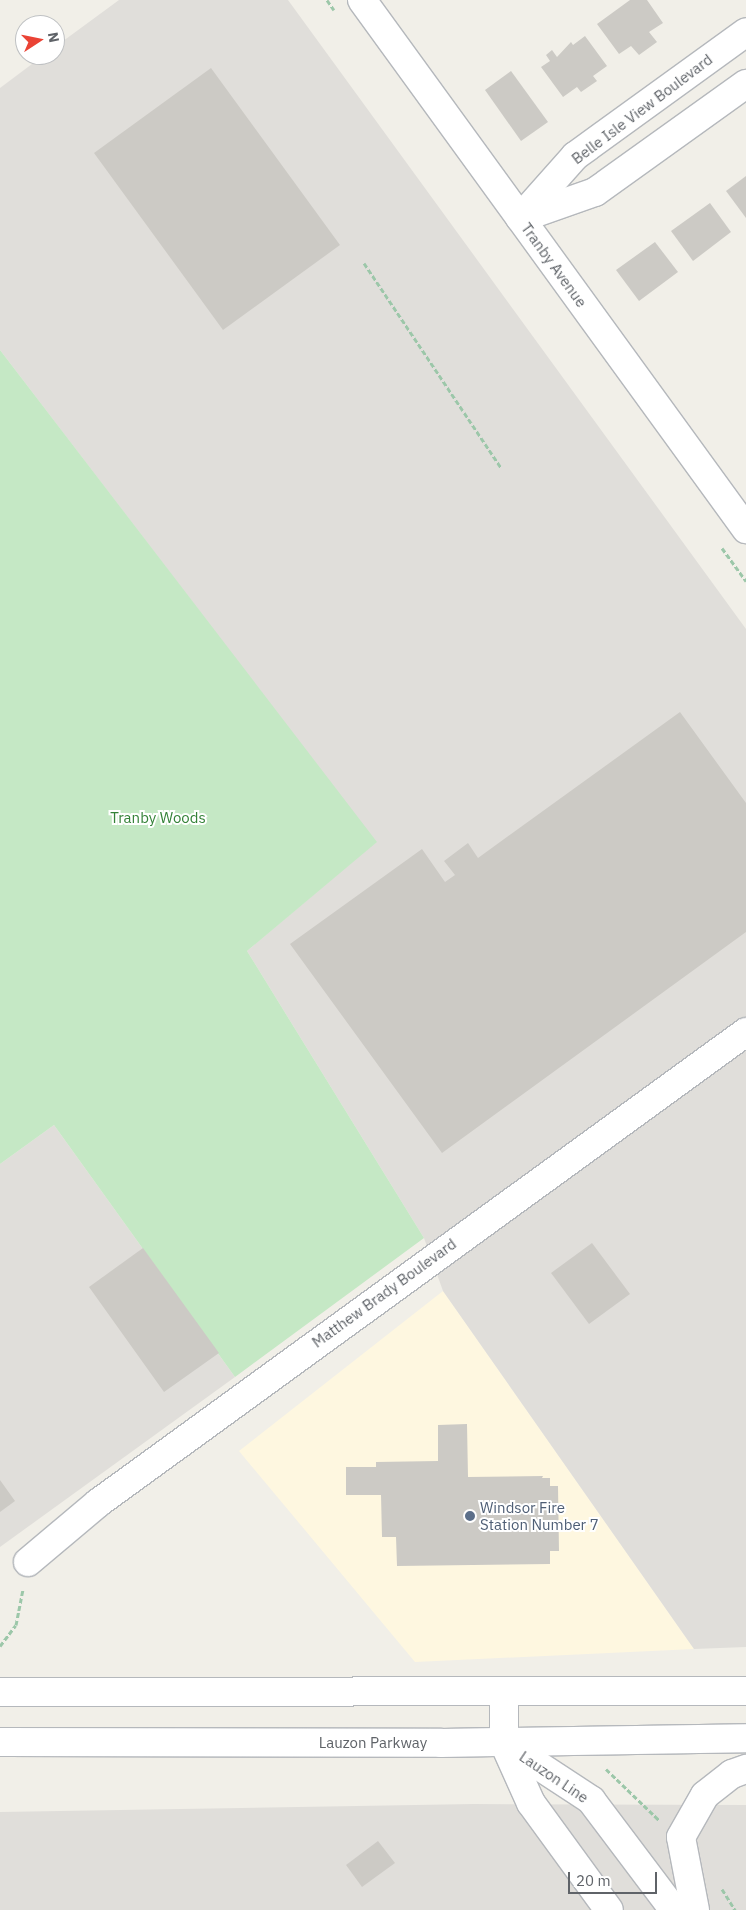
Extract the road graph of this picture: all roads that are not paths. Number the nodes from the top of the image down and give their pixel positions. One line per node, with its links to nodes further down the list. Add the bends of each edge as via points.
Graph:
1 (362, 0): 4 (main road, Tranby Avenue)
2 (746, 32): 4 (main road, Belle Isle View Boulevard, via 575,156)
3 (746, 84): 4 (main road, via 595,192)
4 (520, 218): 5 (main road, Tranby Avenue)
5 (746, 529)
6 (746, 1032): 7 (main road, Matthew Brady Boulevard, via 98,1503)
7 (28, 1562)
8 (746, 1691): 10 (main road)
9 (0, 1692): 10 (main road)
10 (504, 1692): 13 (main road, Lauzon Line)
11 (746, 1738): 13 (main road, Lauzon Parkway)
12 (0, 1742): 13 (main road, Lauzon Parkway)
13 (504, 1742): 15 (main road, Lauzon Line, via 531,1803); 16 (main road, Lauzon Line, via 591,1800)
14 (746, 1769): 17 (main road, via 732,1774 705,1794 681,1837)
15 (609, 1910)
16 (674, 1910)
17 (695, 1910)

